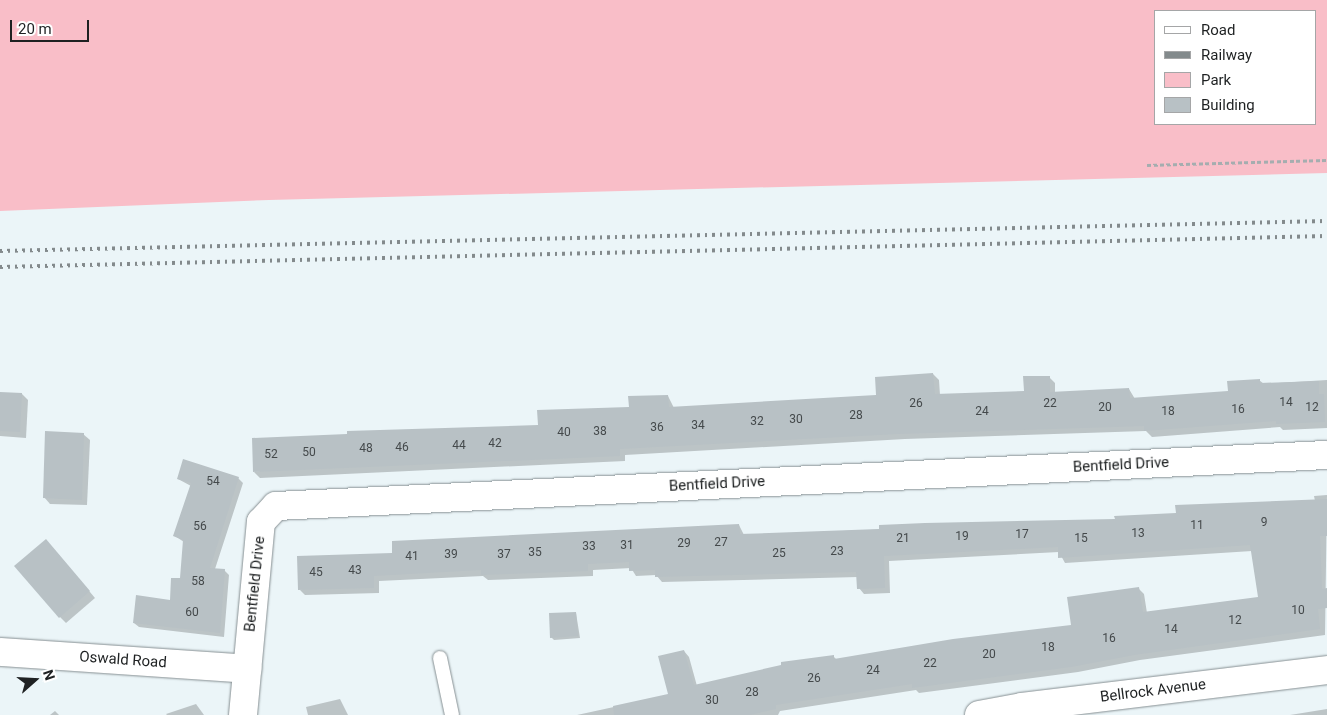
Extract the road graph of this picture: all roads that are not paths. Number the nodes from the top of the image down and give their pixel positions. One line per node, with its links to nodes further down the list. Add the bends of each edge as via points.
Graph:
1 (1327, 455): 4 (street, Bentfield Drive, via 276,506 261,522)
2 (0, 652): 4 (street, Oswald Road)
3 (440, 658): 7 (lane)
4 (247, 669): 6 (street, Bentfield Drive)
5 (1327, 670): 8 (street, Bellrock Avenue)
6 (243, 715)
7 (452, 715)
8 (979, 715)

